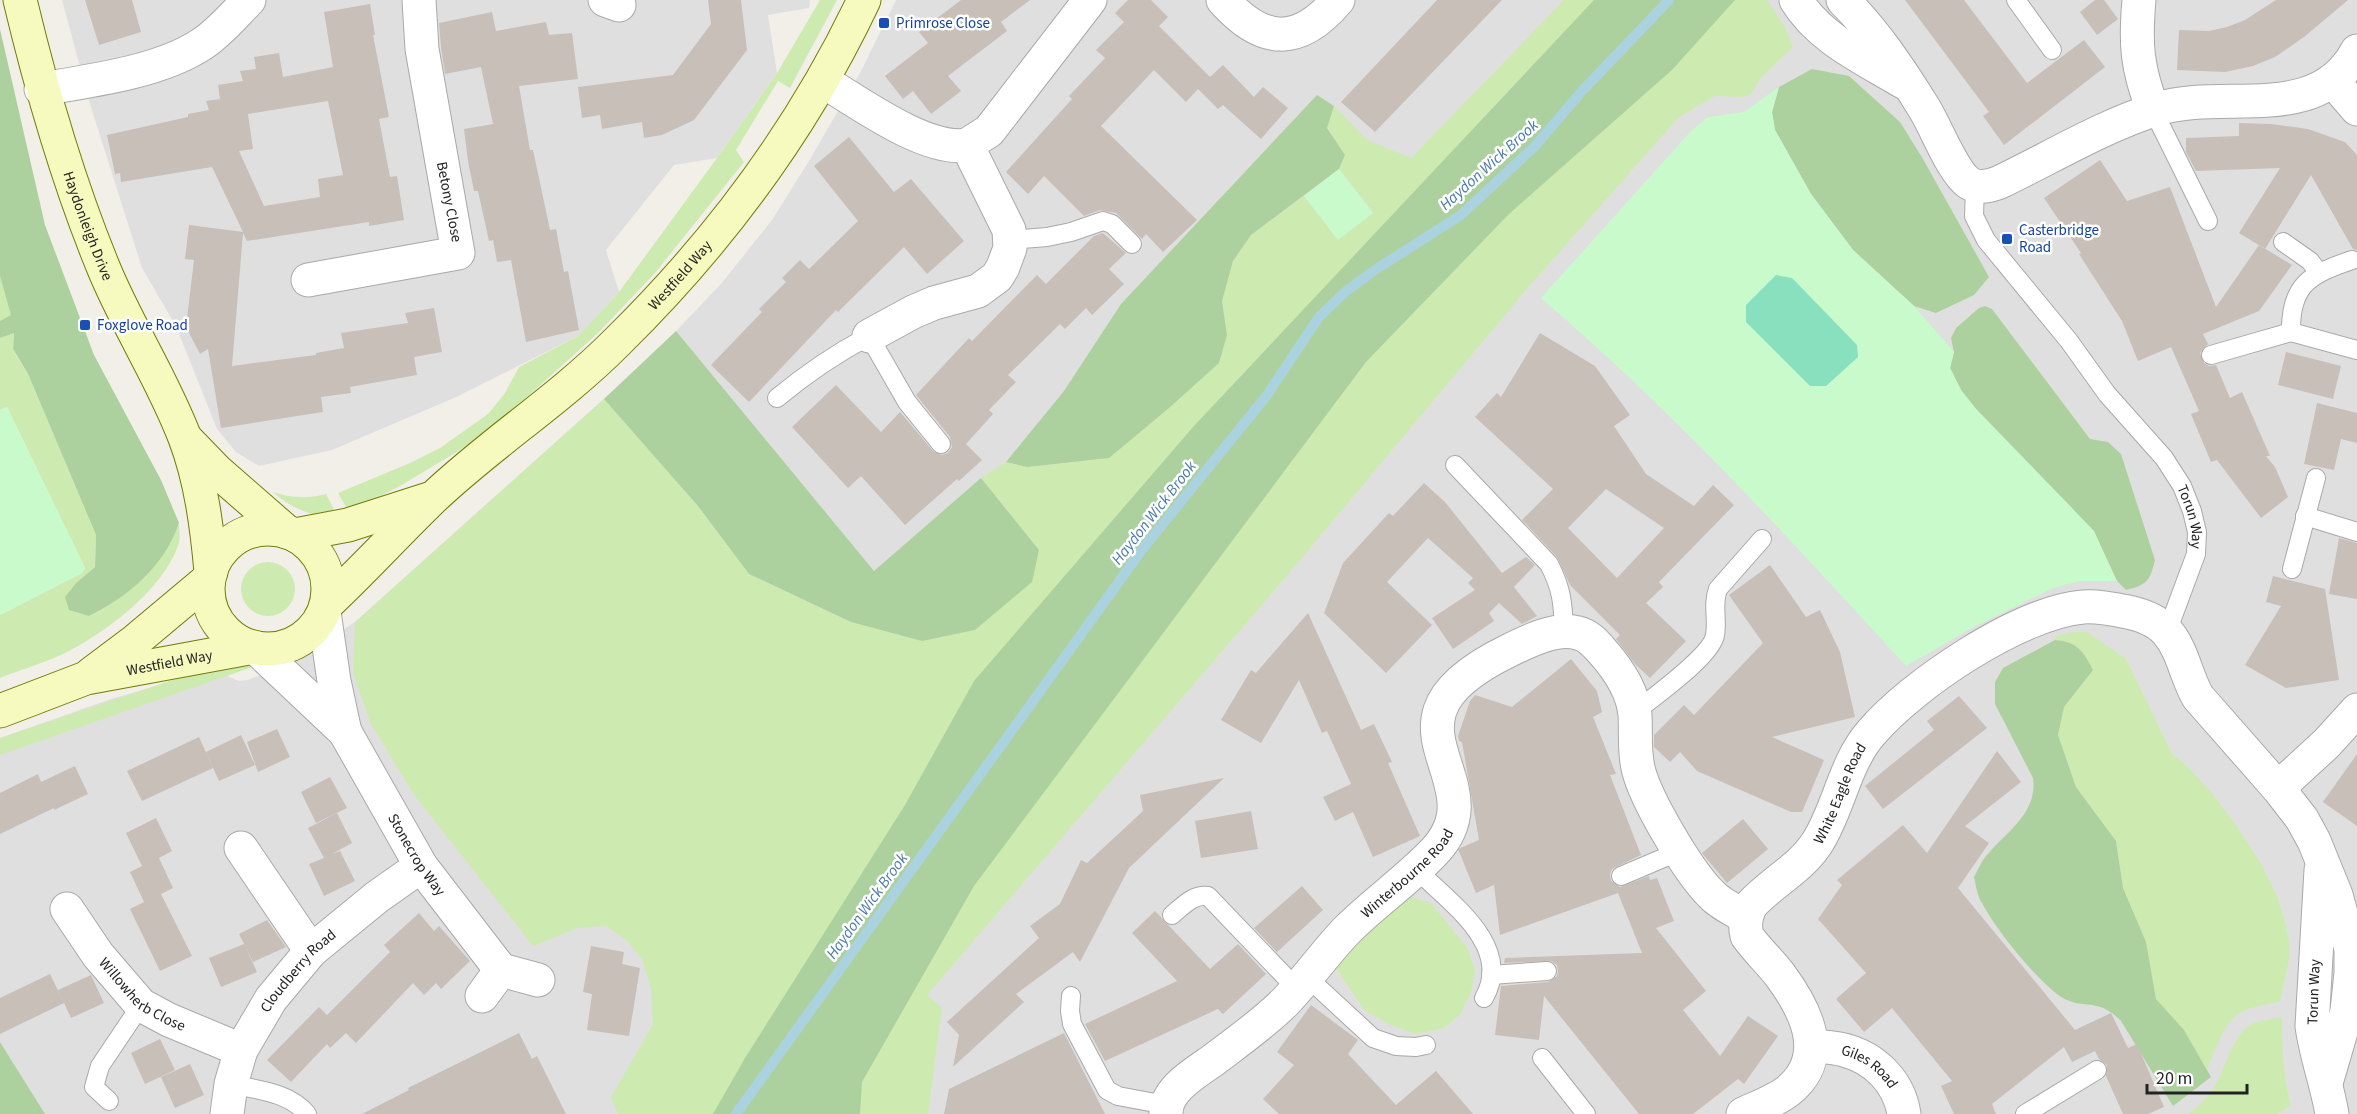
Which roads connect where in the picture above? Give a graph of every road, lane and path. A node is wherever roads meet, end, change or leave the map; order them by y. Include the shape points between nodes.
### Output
1 (20, 0) edge
2 (249, 0) edge
3 (419, 0) edge
4 (864, 0) edge
5 (1089, 0) edge
6 (1223, 0) edge
7 (1338, 0) edge
8 (1796, 0) edge
9 (1843, 0) edge
10 (2139, 0) edge
11 (2018, 1) edge
12 (2052, 50) dead end
13 (2357, 51) edge
14 (823, 81) junction
15 (2333, 81) junction
16 (1910, 87) junction
17 (41, 89) junction
18 (2357, 109) edge
19 (2153, 110) junction
20 (967, 145) junction
21 (1975, 186) junction
22 (2208, 221) dead end
23 (1010, 240) junction
24 (2283, 243) dead end
25 (1132, 244) dead end
26 (2352, 260) dead end
27 (2319, 273) junction
28 (308, 280) dead end
29 (2291, 332) junction
30 (869, 336) junction
31 (2357, 350) edge
32 (2211, 355) dead end
33 (777, 398) dead end
34 (185, 439) junction
35 (941, 444) dead end
36 (1455, 465) dead end
37 (2316, 478) dead end
38 (433, 498) junction
39 (2305, 516) junction
40 (2357, 532) edge
41 (291, 534) junction
42 (1762, 539) dead end
43 (2292, 569) dead end
44 (210, 575) junction
45 (326, 608) junction
46 (1564, 631) junction
47 (2167, 632) junction
48 (255, 648) junction
49 (86, 678) junction
50 (2357, 710) edge
51 (0, 711) edge
52 (1635, 712) junction
53 (345, 732) junction
54 (2278, 788) junction
55 (241, 848) dead end
56 (1680, 851) junction
57 (421, 866) junction
58 (1416, 869) junction
59 (1621, 876) dead end
60 (65, 910) dead end
61 (1172, 915) dead end
62 (1746, 917) junction
63 (311, 951) junction
64 (501, 969) junction
65 (1547, 971) dead end
66 (1491, 975) junction
67 (538, 980) dead end
68 (1302, 983) junction
69 (482, 996) dead end
70 (1071, 996) dead end
71 (1484, 998) dead end
72 (141, 1005) junction
73 (1426, 1045) dead end
74 (1812, 1046) junction
75 (241, 1050) junction
76 (1542, 1058) dead end
77 (2097, 1070) dead end
78 (229, 1099) edge
79 (2329, 1099) edge
80 (109, 1101) dead end
81 (1166, 1109) edge
82 (307, 1114) edge
83 (1586, 1114) edge
84 (1743, 1114) edge
85 (1904, 1114) edge
86 (2025, 1114) edge

1 - 17 main road, Haydonleigh Drive
2 - 17 street via 204,44 189,52 131,71
3 - 28 street, Betony Close via 422,49 458,253
4 - 14 main road, Westfield Way
5 - 20 street via 989,131
6 - 7 street via 1262,32 1281,35 1314,25
8 - 16 street via 1827,35
9 - 16 street via 1885,47
10 - 19 street via 2137,58
11 - 12 lane
13 - 15 street
14 - 20 street via 906,131 956,147
14 - 38 main road, Westfield Way via 794,129 722,227 616,344
15 - 18 street
15 - 19 street via 2295,98 2188,102
16 - 21 street via 1961,177
17 - 34 main road, Haydonleigh Drive via 105,272
19 - 21 street via 1991,186
19 - 22 lane
20 - 23 street via 1006,223
21 - 47 lane, Torun Way via 1974,216 1986,240 2069,341 2101,388 2164,458 2192,510 2196,554
23 - 25 lane via 1063,234 1103,221 1112,224
23 - 30 street via 1007,260 988,285 913,312
24 - 27 lane via 2310,261
26 - 27 lane
27 - 29 lane via 2299,291 2291,312
29 - 31 lane
29 - 32 lane
30 - 33 lane via 813,368
30 - 35 lane via 908,402
34 - 41 main road, Haydonleigh Drive
34 - 44 main road, Haydonleigh Drive via 205,517
36 - 46 lane via 1549,564 1559,582
37 - 39 lane
38 - 41 main road, Westfield Way via 348,525
38 - 45 main road, Westfield Way
39 - 40 lane
39 - 43 lane
41 - 44 main road, Westfield Way via 267,529 247,533 224,548
41 - 45 main road via 309,544 323,564 329,588
42 - 52 lane via 1718,589 1715,636 1710,647
44 - 48 main road, Westfield Way via 210,601 218,622 233,638
44 - 49 main road, Westfield Way
45 - 48 main road, Westfield Way via 308,634 297,642 270,649
45 - 53 street, Stonecrop Way via 334,681
46 - 52 street via 1585,635 1609,658 1626,683
46 - 58 street, Winterbourne Road via 1487,661 1446,695 1436,733 1449,771 1455,811 1445,838
47 - 54 street, Torun Way via 2198,698
47 - 62 street, White Eagle Road via 2134,613 2082,607 2032,621 1961,660 1888,715 1869,736 1853,761 1831,820 1816,846 1761,894
48 - 49 main road, Westfield Way
48 - 53 street, Stonecrop Way
49 - 51 main road, Westfield Way
50 - 54 street
52 - 56 street via 1638,767 1652,803
53 - 57 street, Stonecrop Way
54 - 79 street, Torun Way via 2302,819 2322,862 2312,1026
55 - 63 street
56 - 59 lane
56 - 62 street via 1713,897
57 - 63 street, Cloudberry Road
57 - 64 street, Stonecrop Way
58 - 66 lane via 1478,930 1486,943
58 - 68 street, Winterbourne Road via 1378,899
60 - 72 street, Willowherb Close
61 - 68 lane via 1193,898 1208,896
62 - 74 street via 1747,936 1784,980 1799,1005
63 - 75 street, Cloudberry Road via 271,999
64 - 67 street
64 - 69 street
65 - 66 lane
66 - 71 lane
68 - 73 lane via 1373,1038 1396,1046
68 - 81 street, Winterbourne Road via 1267,1019 1178,1088
70 - 81 lane, Winterbourne Road via 1072,1024 1107,1090
72 - 75 street, Willowherb Close
72 - 80 lane via 100,1066 94,1087
74 - 84 street via 1803,1072 1788,1091
74 - 85 street, Giles Road via 1842,1049 1879,1068 1896,1089
75 - 78 street, Cloudberry Road
76 - 83 lane
77 - 86 lane
78 - 82 lane via 280,1096 298,1104

